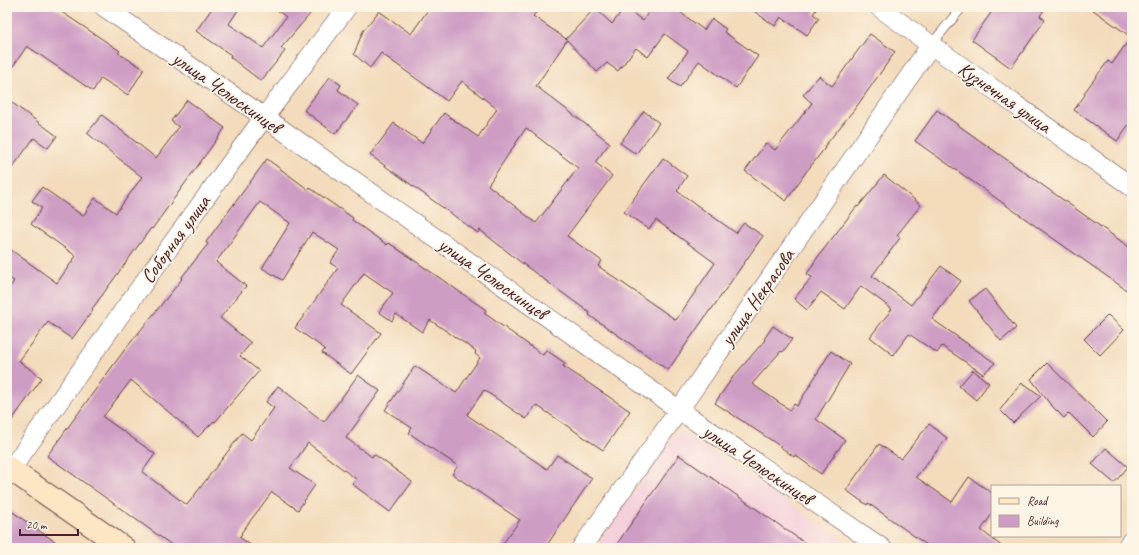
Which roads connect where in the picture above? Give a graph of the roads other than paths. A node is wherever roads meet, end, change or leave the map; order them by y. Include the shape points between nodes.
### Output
1 (104, 7) edge
2 (347, 7) edge
3 (879, 7) edge
4 (962, 7) edge
5 (932, 45) junction
6 (264, 117) junction
7 (1132, 186) edge
8 (679, 410) junction
9 (8, 471) edge
10 (1132, 540) edge
11 (124, 548) edge
12 (582, 548) edge
13 (882, 548) edge
14 (1126, 548) edge

1 - 6 street, улица Челюскинцев
2 - 6 street, Соборная улица
3 - 5 street, Кузнечная улица
4 - 5 lane
5 - 7 street, Кузнечная улица
5 - 8 street, улица Некрасова
6 - 8 street, улица Челюскинцев
6 - 9 street, Соборная улица
8 - 12 street, улица Некрасова
8 - 13 street, улица Челюскинцев
9 - 11 main road
10 - 14 street

